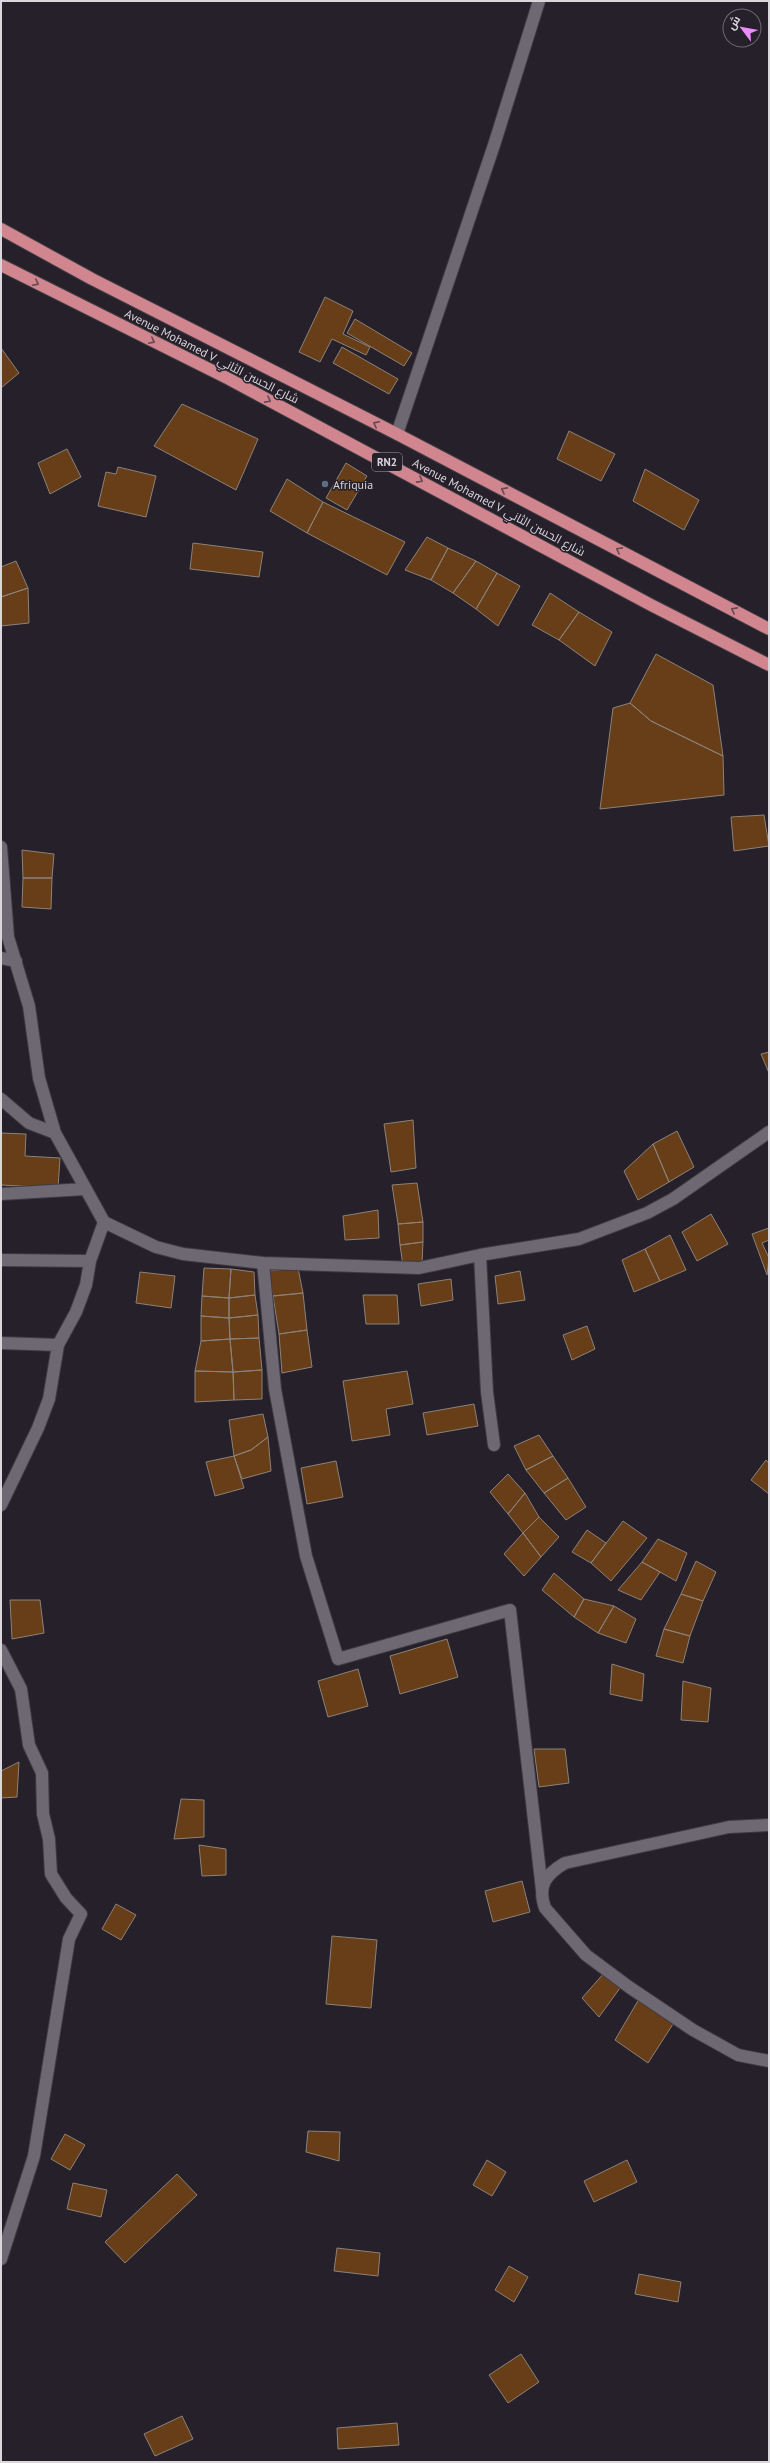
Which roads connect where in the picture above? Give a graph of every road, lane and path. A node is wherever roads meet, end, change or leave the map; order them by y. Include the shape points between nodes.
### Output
1 (538, 1) edge
2 (1, 229) edge
3 (1, 266) edge
4 (397, 434) junction
5 (769, 629) edge
6 (769, 665) edge
7 (1, 848) edge
8 (1, 958) edge
9 (16, 960) junction
10 (1, 1099) edge
11 (769, 1132) edge
12 (55, 1133) junction
13 (85, 1189) junction
14 (1, 1194) edge
15 (104, 1222) junction
16 (480, 1254) junction
17 (1, 1260) edge
18 (90, 1261) junction
19 (263, 1263) junction
20 (1, 1343) edge
21 (58, 1345) junction
22 (494, 1445) dead end
23 (1, 1505) edge
24 (1, 1650) edge
25 (769, 1824) edge
26 (542, 1890) junction
27 (769, 2061) edge
28 (1, 2259) edge

1 - 4 street via 495,142
4 -> 2 highway, Avenue Mohamed V شارع الحسن الثاني / RN2 via 239,355
3 -> 6 highway, Avenue Mohamed V شارع الحسن الثاني / RN2 via 229,379 651,605
5 -> 4 highway, Avenue Mohamed V شارع الحسن الثاني / RN2
7 - 9 street via 8,938
8 - 9 street
9 - 12 street via 29,1006 38,1078
10 - 12 street via 30,1124
11 - 16 street via 694,1185 647,1213 579,1240
12 - 13 street
13 - 14 street
13 - 15 street
15 - 18 street
15 - 19 street via 156,1247 183,1254
16 - 19 street via 419,1268
16 - 22 street via 487,1392
17 - 18 street
18 - 21 street via 86,1285 76,1312
19 - 26 street via 275,1389 306,1556 338,1659 510,1610
20 - 21 street
21 - 23 street via 49,1399 36,1434
24 - 28 street via 21,1689 28,1745 42,1773 43,1814 49,1839 52,1874 66,1898 81,1914 69,1939 34,2156
25 - 26 street via 729,1827 565,1863 552,1870 545,1879
26 - 27 street via 545,1908 586,1955 693,2030 738,2055

